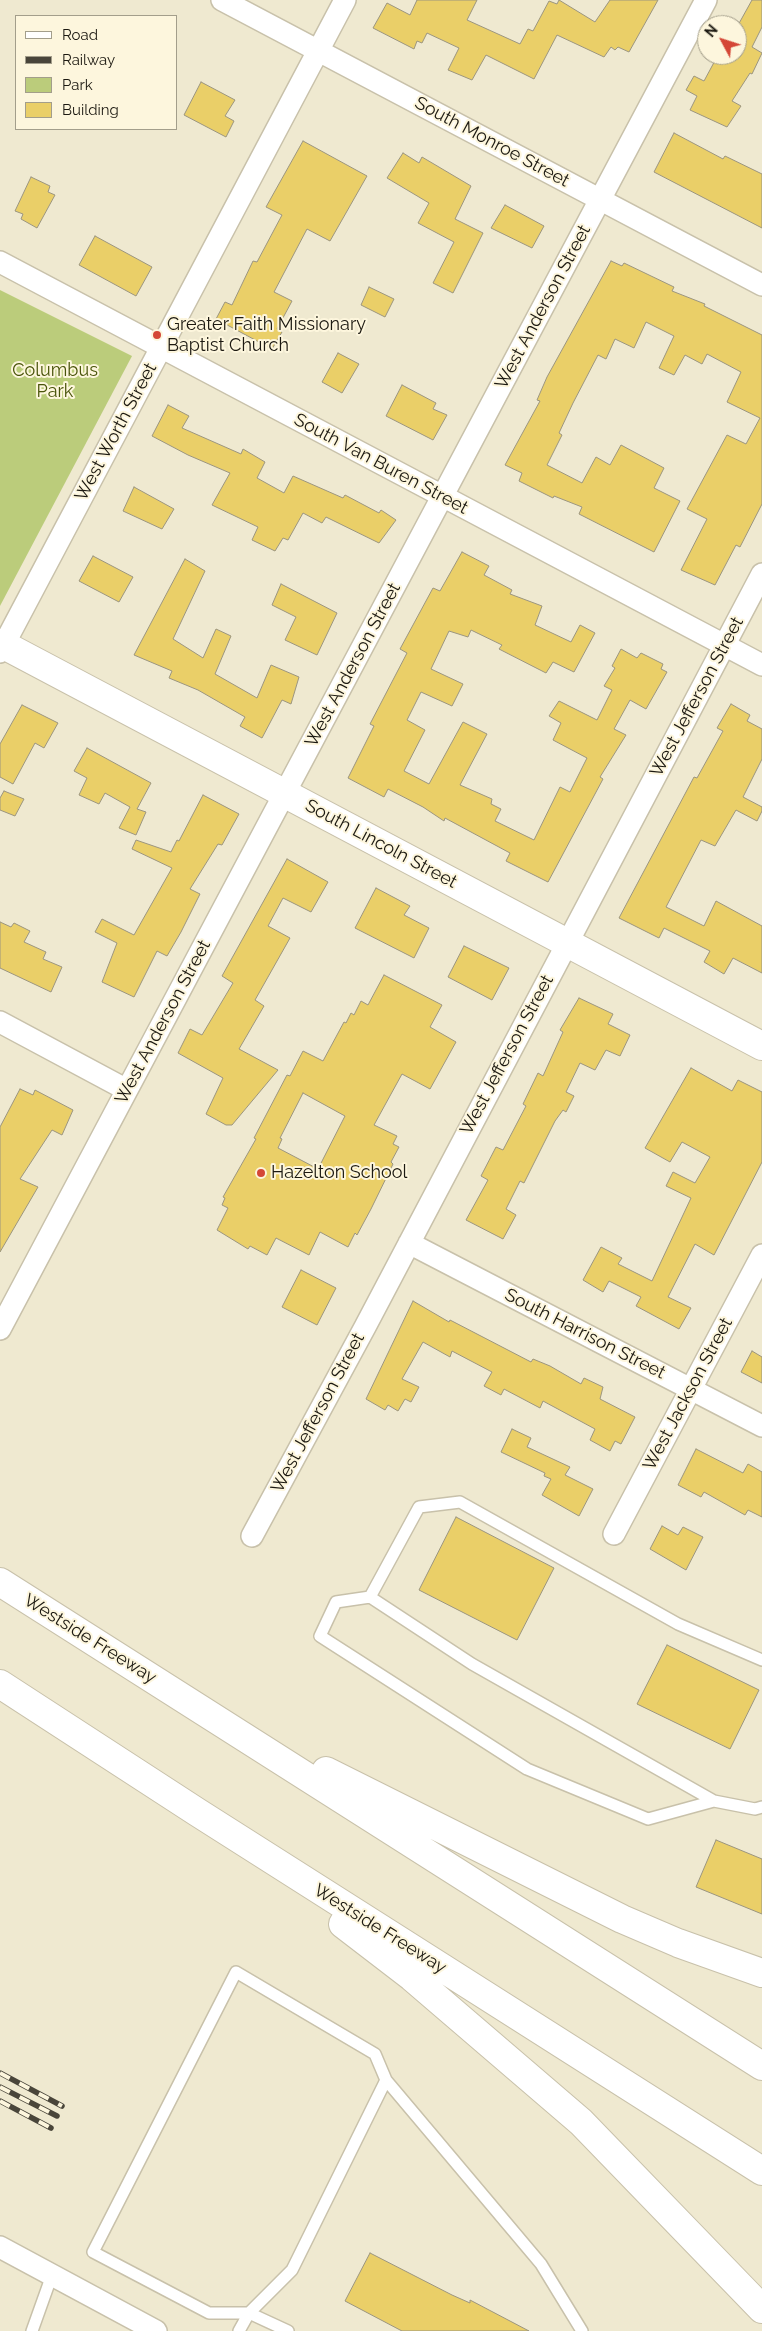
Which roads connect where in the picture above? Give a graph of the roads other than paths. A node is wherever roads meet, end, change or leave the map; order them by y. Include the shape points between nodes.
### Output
1 (222, 0) edge
2 (345, 0) edge
3 (706, 0) edge
4 (318, 51) junction
5 (600, 199) junction
6 (0, 262) edge
7 (762, 285) edge
8 (161, 347) junction
9 (442, 497) junction
10 (762, 574) edge
11 (724, 645) junction
12 (1, 647) edge
13 (762, 665) edge
14 (285, 793) junction
15 (567, 942) junction
16 (0, 1022) edge
17 (762, 1046) edge
18 (127, 1090) junction
19 (409, 1243) junction
20 (762, 1255) edge
21 (0, 1329) edge
22 (691, 1389) junction
23 (762, 1426) edge
24 (614, 1534) dead end
25 (252, 1536) dead end
26 (0, 1582) edge
27 (370, 1597) junction
28 (762, 1660) edge
29 (0, 1684) edge
30 (194, 1706) junction
31 (714, 1801) junction
32 (762, 1807) edge
33 (197, 1812) junction
34 (762, 1973) edge
35 (762, 2066) edge
36 (386, 2080) junction
37 (762, 2171) edge
38 (0, 2247) edge
39 (52, 2275) junction
40 (249, 2313) junction
41 (760, 2313) edge
42 (32, 2331) edge
43 (156, 2331) edge
44 (239, 2331) edge
45 (288, 2331) edge
46 (582, 2331) edge

1 - 4 street, South Monroe Street
2 - 4 street, West Worth Street
3 - 5 street, West Anderson Street
4 - 5 street, South Monroe Street
4 - 8 street, West Worth Street
5 - 7 street, South Monroe Street
5 - 9 street, West Anderson Street
6 - 8 street, South Van Buren Street
8 - 9 street, South Van Buren Street
8 - 12 street, West Worth Street
9 - 11 street, South Van Buren Street
9 - 14 street, West Anderson Street
10 - 11 street, West Jefferson Street
11 - 13 street, South Van Buren Street
11 - 15 street, West Jefferson Street
12 - 14 main road, South Lincoln Street
14 - 15 main road, South Lincoln Street
14 - 18 street, West Anderson Street
15 - 17 main road, South Lincoln Street
15 - 19 street, West Jefferson Street
16 - 18 street
18 - 21 street, West Anderson Street
19 - 22 street, South Harrison Street
19 - 25 street, West Jefferson Street
20 - 22 street, West Jackson Street
22 - 23 street, South Harrison Street
22 - 24 street, West Jackson Street
26 - 30 main road, Westside Freeway
27 - 28 lane via 419,1507 460,1502 678,1624
27 - 31 lane via 472,1664
27 - 31 lane via 336,1602 320,1636 527,1769 648,1819
29 - 33 main road, Westside Freeway
30 - 34 main road via 622,1919
30 - 35 main road, Westside Freeway
31 - 32 lane via 755,1809
33 - 37 main road, Westside Freeway
33 - 41 main road via 412,1976 523,2070 614,2154
36 - 40 lane via 292,2270
36 - 40 lane via 375,2054 236,1972 94,2252 209,2313
36 - 46 lane via 541,2264
38 - 39 street
39 - 42 lane
39 - 43 street
40 - 44 lane
40 - 45 lane

